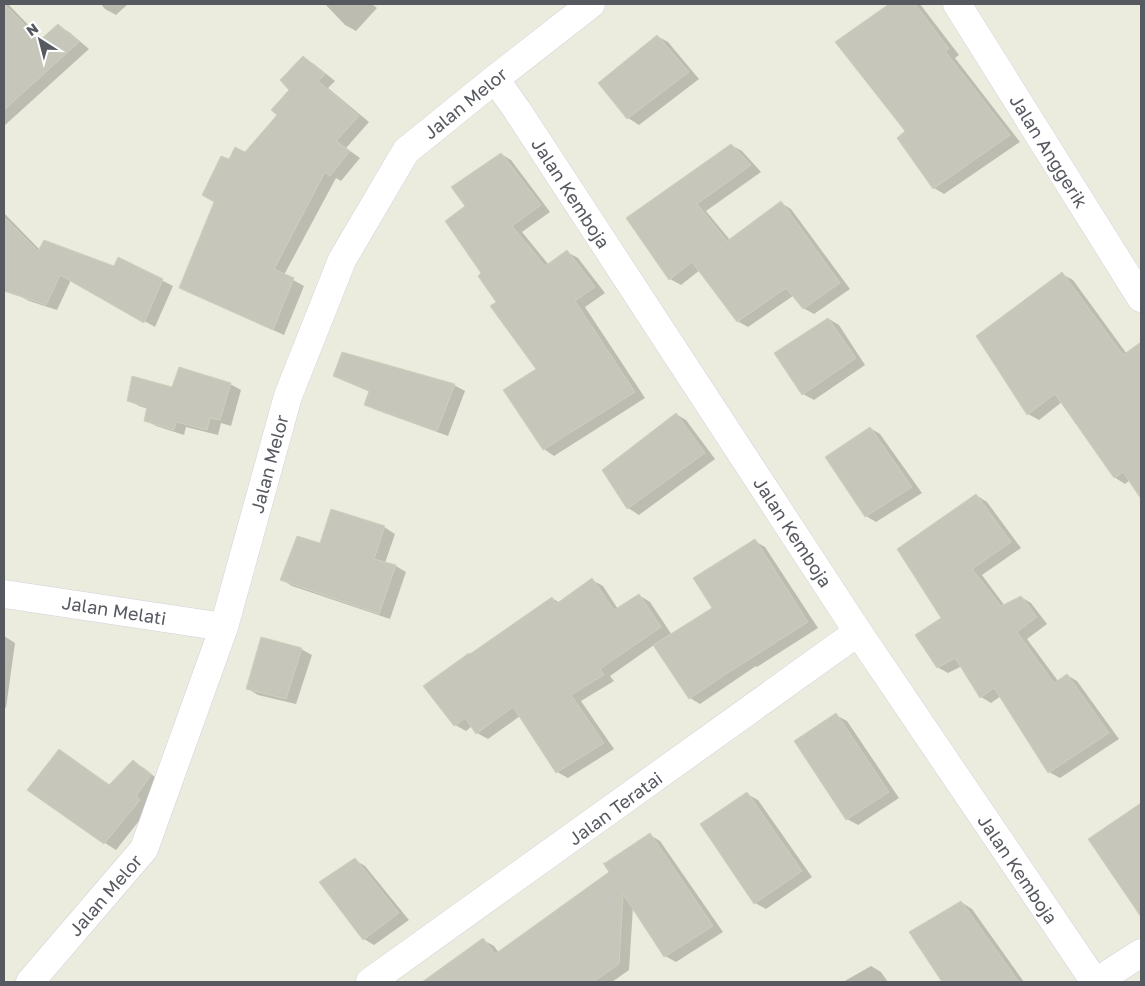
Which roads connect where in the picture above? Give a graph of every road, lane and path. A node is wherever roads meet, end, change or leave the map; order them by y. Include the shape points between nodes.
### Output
1 (591, 4) edge
2 (958, 4) edge
3 (495, 79) junction
4 (1141, 298) edge
5 (4, 594) edge
6 (224, 627) junction
7 (858, 632) junction
8 (1141, 953) edge
9 (30, 982) edge
10 (370, 982) edge
11 (1096, 982) edge

1 - 3 street, Jalan Melor
2 - 4 street, Jalan Anggerik
3 - 6 street, Jalan Melor via 406,151 342,260 288,396
3 - 7 street, Jalan Kemboja
5 - 6 street, Jalan Melati
6 - 9 street, Jalan Melor via 144,848
7 - 10 street, Jalan Teratai
7 - 11 street, Jalan Kemboja
8 - 11 street

